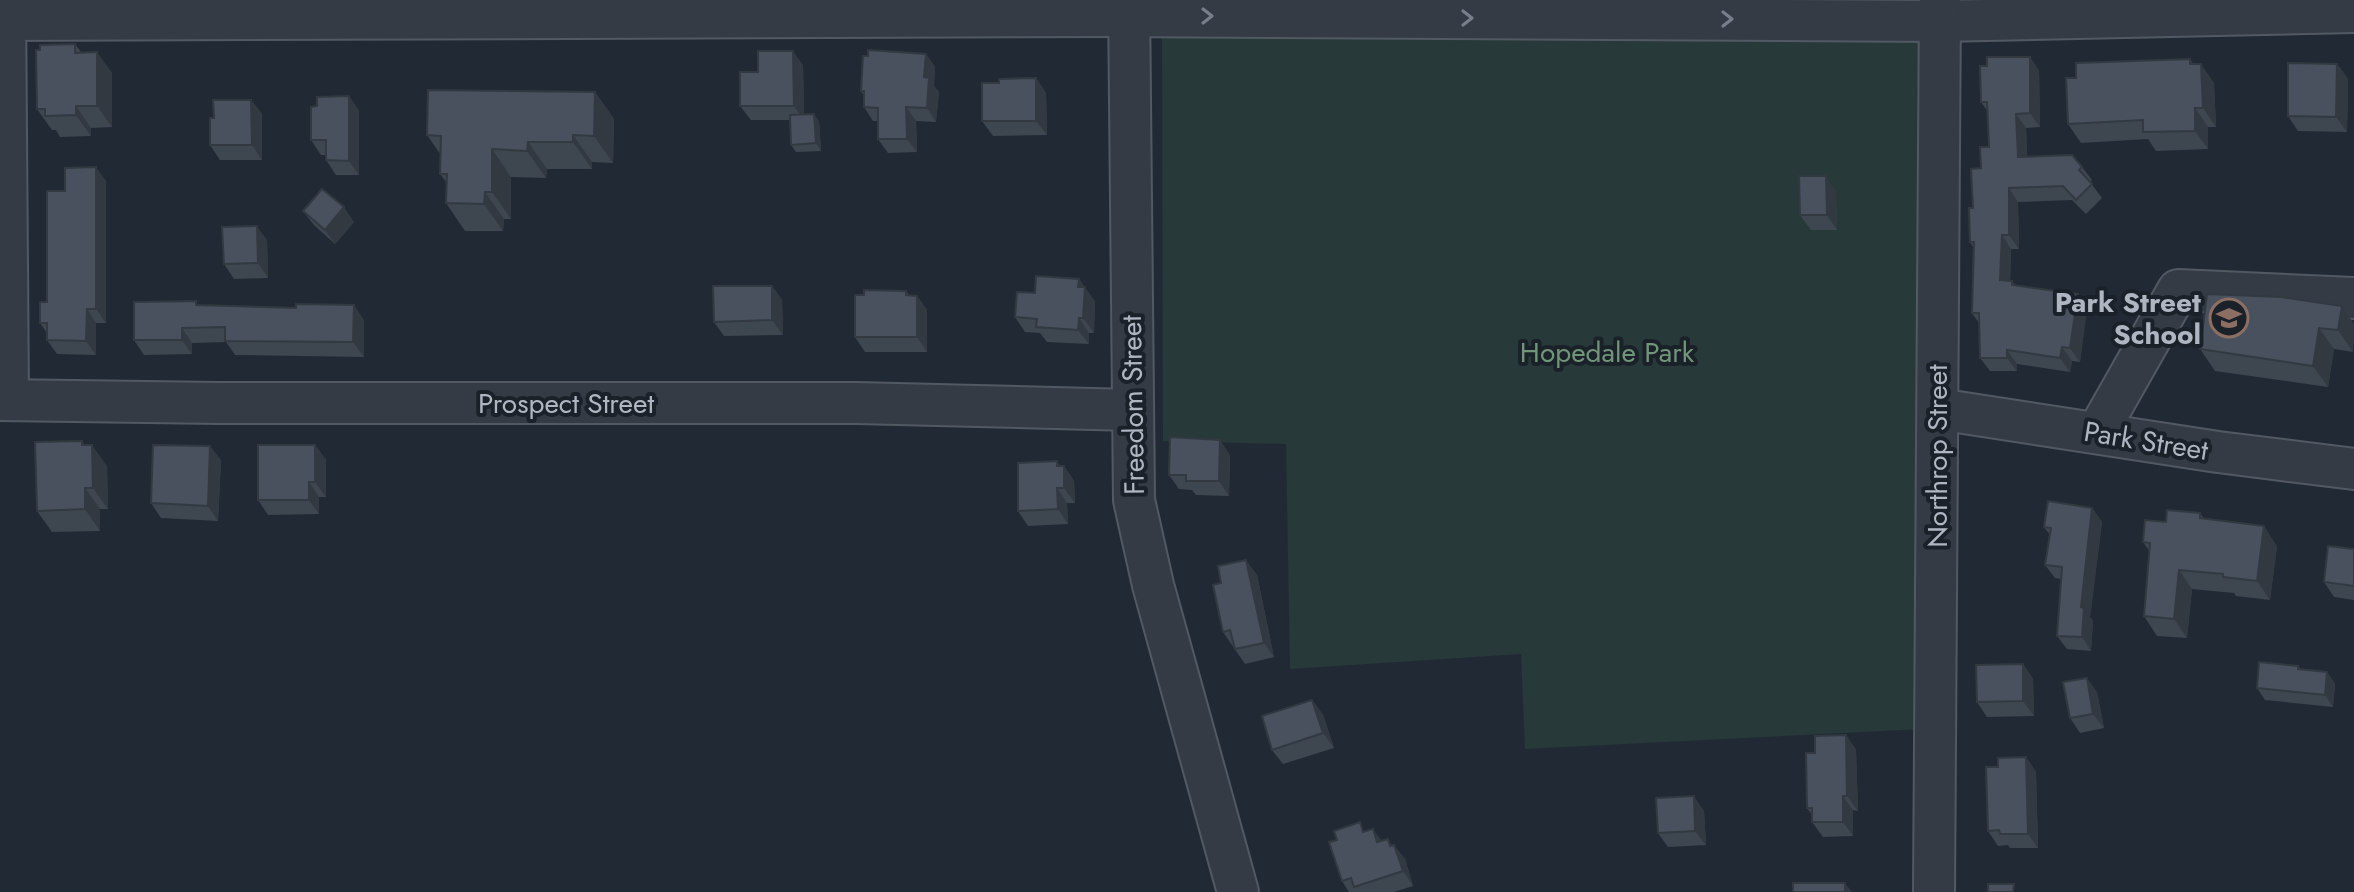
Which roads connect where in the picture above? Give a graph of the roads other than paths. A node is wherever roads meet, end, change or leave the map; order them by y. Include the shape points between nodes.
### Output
1 (764, 8) edge
2 (1129, 8) edge
3 (385, 9) edge
4 (1940, 10) edge
5 (2354, 12) edge
6 (3, 13) edge
7 (2354, 298) edge
8 (4, 400) edge
9 (1938, 409) junction
10 (1132, 410) junction
11 (2097, 433) junction
12 (2354, 469) edge
13 (1238, 892) edge
14 (1934, 892) edge

1 - 2 street
1 - 3 street
2 -> 4 street
2 - 10 street, Freedom Street
3 - 6 street
4 - 5 street
4 - 9 street, Northrop Street
6 - 8 street
7 - 11 street via 2178,290
8 - 10 street, Prospect Street via 857,403
9 - 11 street, Park Street
9 - 14 street, Northrop Street
10 - 13 street, Freedom Street via 1136,511
11 - 12 street, Park Street

